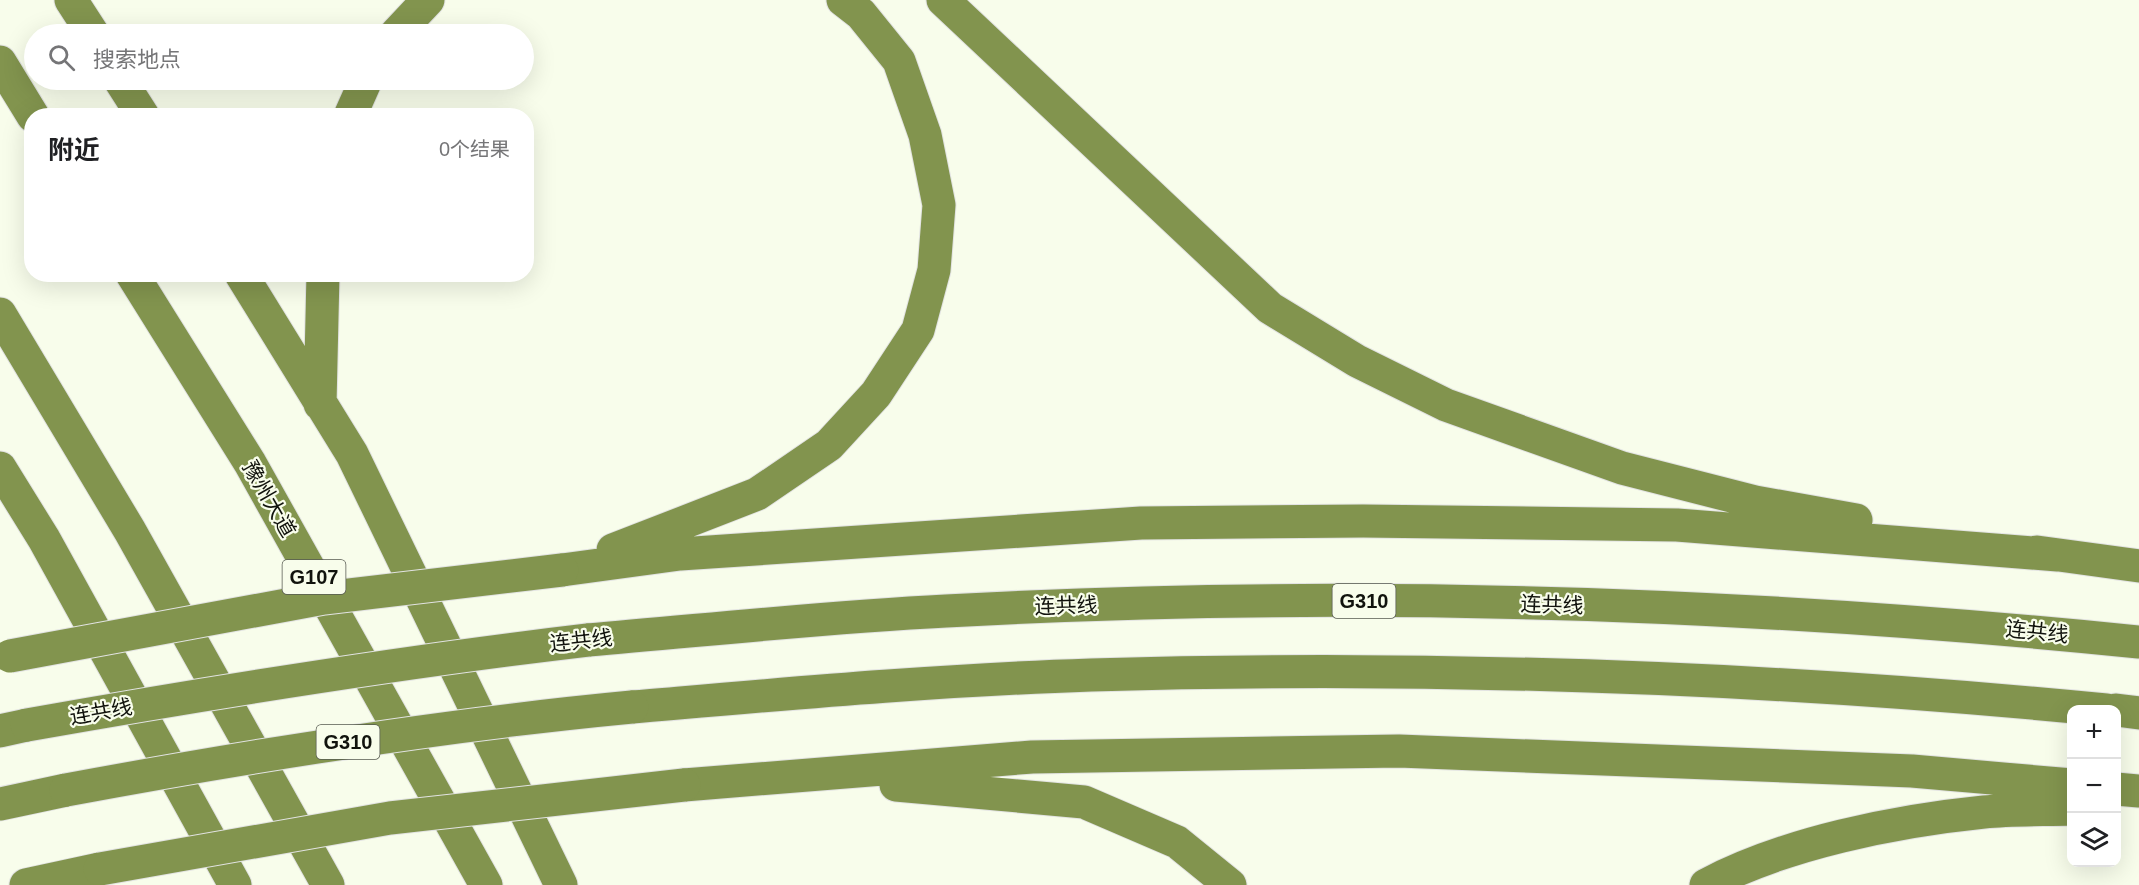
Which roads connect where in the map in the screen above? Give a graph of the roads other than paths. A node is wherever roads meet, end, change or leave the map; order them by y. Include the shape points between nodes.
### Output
1 (71, 0) edge
2 (428, 0) edge
3 (843, 0) edge
4 (943, 0) edge
5 (87, 24) edge
6 (405, 24) edge
7 (0, 62) edge
8 (126, 90) edge
9 (362, 90) edge
10 (28, 108) edge
11 (137, 108) edge
12 (354, 108) edge
13 (137, 282) edge
14 (246, 282) edge
15 (323, 282) edge
16 (0, 314) edge
17 (320, 404) junction
18 (0, 468) edge
19 (2058, 555) junction
20 (2139, 566) edge
21 (562, 570) junction
22 (2139, 642) edge
23 (4, 657) edge
24 (2067, 707) edge
25 (2121, 711) edge
26 (2139, 713) edge
27 (14, 728) edge
28 (790, 778) junction
29 (2067, 785) edge
30 (2121, 789) edge
31 (2139, 791) edge
32 (0, 804) edge
33 (2139, 807) edge
34 (2121, 808) edge
35 (2067, 809) edge
36 (100, 869) junction
37 (26, 885) edge
38 (65, 885) edge
39 (235, 885) edge
40 (328, 885) edge
41 (486, 885) edge
42 (561, 885) edge
43 (1230, 885) edge
44 (1706, 885) edge

1 - 5 highway
2 - 6 highway
3 - 21 highway via 861,14 899,61 925,135 939,205 934,270 918,330 876,394 829,445 766,488
4 - 19 highway via 1269,308 1357,361 1446,405 1622,468 1755,502
7 - 10 highway
8 - 11 highway
9 - 12 highway
13 - 41 highway, 豫州大道 / G107 via 250,464
14 - 17 highway
15 - 17 highway
16 - 40 highway via 130,531
17 - 42 highway via 352,454
18 - 39 highway via 44,538
19 - 20 highway
19 - 21 highway via 1677,525 1153,523 680,554
21 - 23 highway, bridge via 324,598
22 - 27 highway, 连共线 / G310, bridge via 1832,615 1413,601 1244,601 943,611 588,640 428,658
24 - 32 highway, G310, bridge via 1828,686 1413,671 1065,676 632,706 437,729 303,748
25 - 26 highway
28 - 29 highway via 1032,757 1399,751 1912,771
28 - 36 highway, bridge via 684,785 390,818
28 - 43 highway via 1084,802 1177,842
30 - 31 highway
33 - 34 highway
35 - 44 highway via 1985,812 1855,833 1738,868
36 - 37 highway
36 - 38 highway

